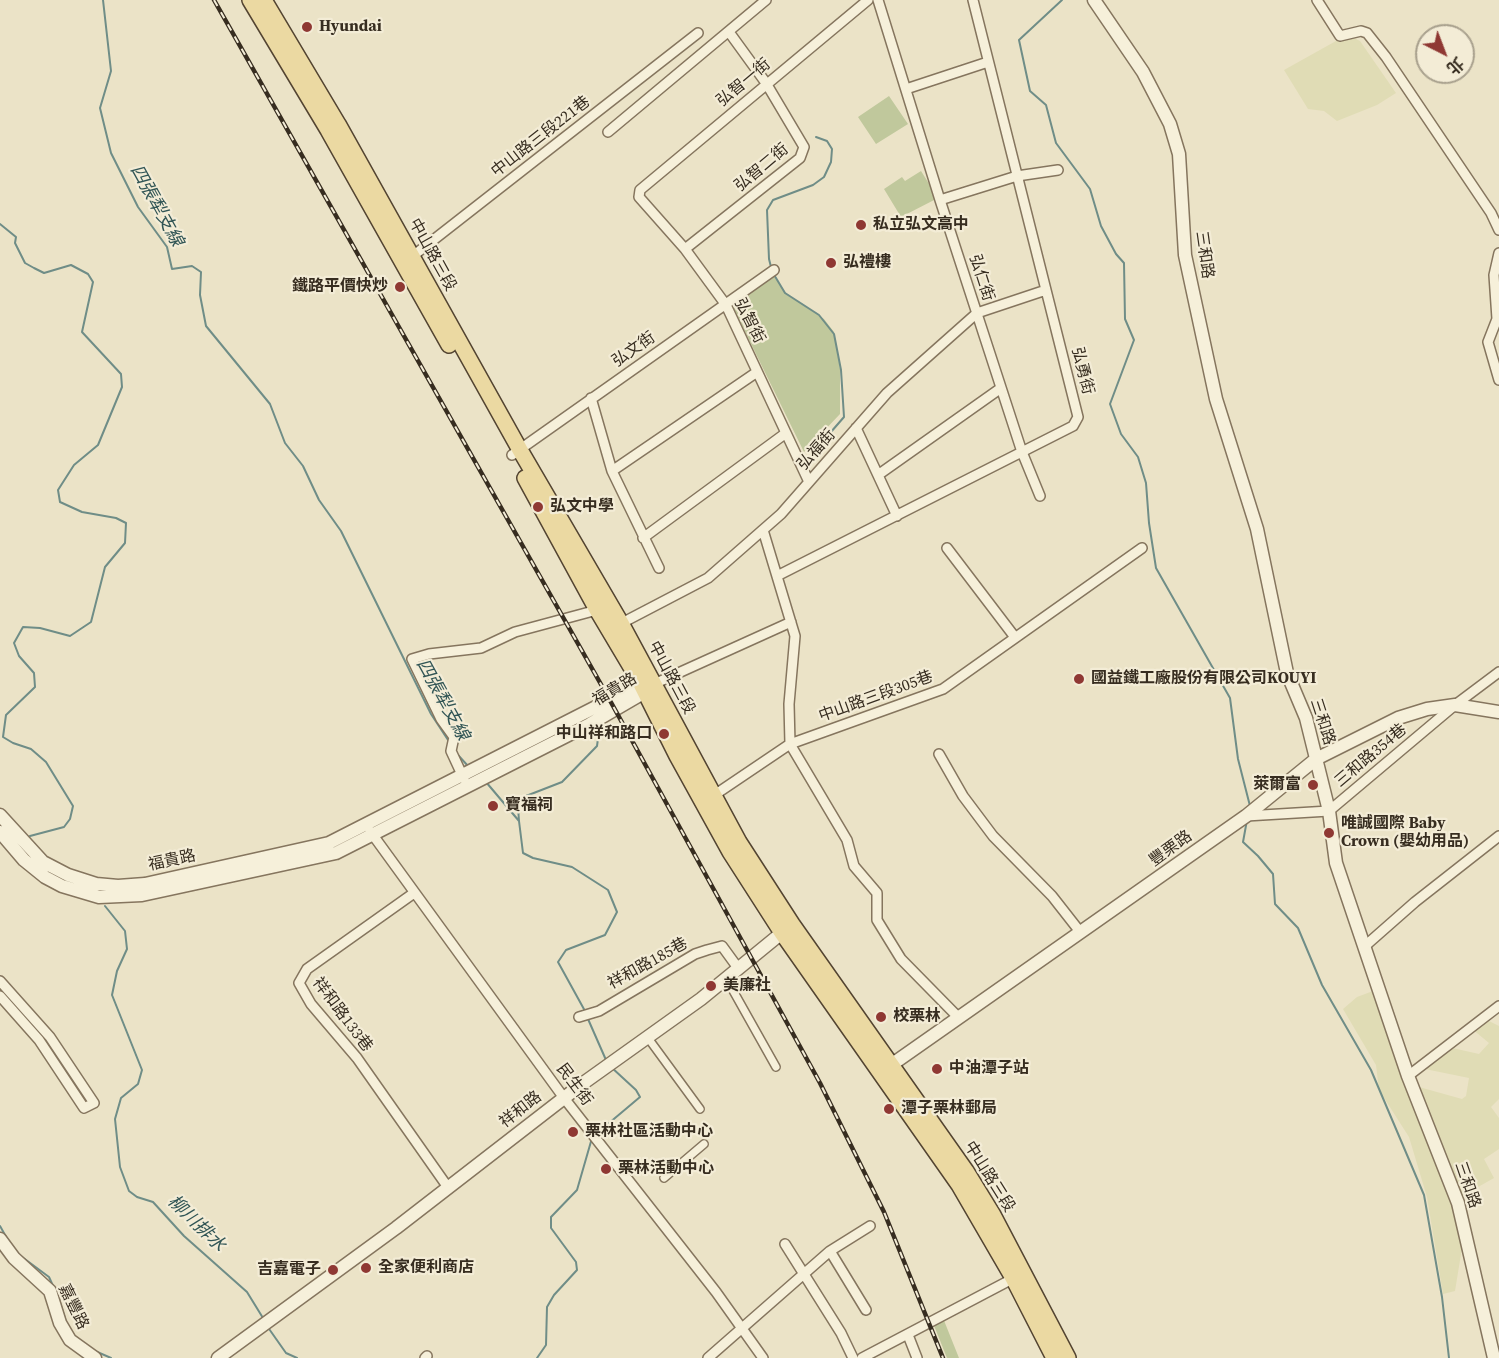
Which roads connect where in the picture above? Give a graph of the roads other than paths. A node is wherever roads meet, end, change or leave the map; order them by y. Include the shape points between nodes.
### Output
1 (250, 0) edge
2 (264, 0) edge
3 (766, 0) edge
4 (868, 0) edge
5 (878, 0) edge
6 (972, 0) edge
7 (1094, 0) edge
8 (1317, 0) edge
9 (698, 33) dead end
10 (729, 33) junction
11 (988, 62) junction
12 (766, 83) junction
13 (906, 89) junction
14 (608, 132) dead end
15 (1058, 170) dead end
16 (1017, 176) junction
17 (640, 190) joint
18 (940, 200) junction
19 (1499, 230) edge
20 (685, 249) junction
21 (1499, 253) edge
22 (408, 260) junction
23 (774, 270) dead end
24 (1046, 290) junction
25 (726, 305) junction
26 (977, 313) junction
27 (1494, 350) edge
28 (757, 372) junction
29 (1499, 380) edge
30 (1002, 388) junction
31 (591, 398) junction
32 (856, 428) junction
33 (786, 433) junction
34 (516, 452) junction
35 (1022, 452) junction
36 (612, 471) junction
37 (878, 475) junction
38 (809, 482) junction
39 (1040, 496) dead end
40 (897, 516) junction
41 (763, 530) junction
42 (643, 538) junction
43 (947, 548) dead end
44 (1142, 548) dead end
45 (659, 568) dead end
46 (777, 576) junction
47 (597, 610) junction
48 (791, 622) junction
49 (615, 627) junction
50 (1014, 636) junction
51 (1499, 672) edge
52 (647, 687) junction
53 (1455, 705) junction
54 (1499, 712) edge
55 (790, 744) junction
56 (939, 754) dead end
57 (1316, 759) junction
58 (472, 769) junction
59 (464, 789) junction
60 (709, 799) junction
61 (1329, 811) junction
62 (0, 815) edge
63 (1246, 816) junction
64 (370, 830) junction
65 (0, 832) edge
66 (1499, 836) edge
67 (414, 893) junction
68 (787, 929) junction
69 (1081, 933) junction
70 (1365, 946) junction
71 (738, 968) junction
72 (726, 978) junction
73 (1, 982) edge
74 (0, 996) edge
75 (1499, 1006) edge
76 (584, 1016) dead end
77 (958, 1017) junction
78 (648, 1038) junction
79 (776, 1067) dead end
80 (886, 1067) junction
81 (1408, 1076) junction
82 (564, 1098) junction
83 (700, 1110) dead end
84 (704, 1144) dead end
85 (664, 1178) dead end
86 (447, 1186) junction
87 (870, 1226) dead end
88 (0, 1239) edge
89 (785, 1245) dead end
90 (830, 1251) junction
91 (805, 1275) junction
92 (1018, 1277) junction
93 (866, 1310) dead end
94 (741, 1328) junction
95 (908, 1335) junction
96 (227, 1354) edge
97 (95, 1358) edge
98 (218, 1358) edge
99 (708, 1358) edge
100 (763, 1358) edge
101 (853, 1358) edge
102 (862, 1358) edge
103 (917, 1358) edge
104 (1054, 1358) edge
105 (1068, 1358) edge
106 (1494, 1358) edge

1 - 22 main road, 中山路三段
2 - 22 main road, 中山路三段
3 - 10 street
4 - 12 street, 弘智一街
5 - 13 street, 弘仁街
6 - 11 street, 弘勇街
7 - 57 street, 三和路 via 1161,101 1179,154 1185,255 1216,399 1257,529 1287,673 1306,718
8 - 19 street via 1340,36 1367,33 1386,57
9 - 22 street, 中山路三段221巷
10 - 12 street, 弘智二街
10 - 14 street
11 - 13 street
11 - 16 street, 弘勇街
12 - 17 street, 弘智一街
12 - 20 street, 弘智二街 via 804,147 800,158
13 - 18 street, 弘仁街
15 - 16 street
16 - 18 street
16 - 24 street, 弘勇街
17 - 20 street, 弘智街 via 639,197
18 - 26 street, 弘仁街
20 - 25 street, 弘智街
21 - 27 street via 1494,275 1497,319 1488,342
22 - 34 main road, 中山路三段
23 - 25 street, 弘文街
24 - 26 street, 弘福街
24 - 35 street, 弘勇街 via 1078,417 1073,426
25 - 28 street, 弘智街
25 - 31 street, 弘文街
26 - 30 street, 弘仁街
26 - 32 street, 弘福街 via 887,393
27 - 29 street
28 - 33 street, 弘智街
28 - 36 street
30 - 35 street, 弘仁街
30 - 37 street
31 - 34 street, 弘文街
31 - 36 street
32 - 37 street
32 - 38 street, 弘福街
33 - 38 street, 弘智街
33 - 42 street
34 - 47 main road, 中山路三段
34 - 49 main road, 中山路三段
35 - 39 street, 弘仁街
35 - 40 street, 弘勇街
36 - 42 street
37 - 40 street
38 - 41 street, 弘福街
40 - 46 street, 弘勇街
41 - 46 street
41 - 49 street, 弘福街 via 708,578
42 - 45 street
43 - 50 street
44 - 50 street, 中山路三段305巷
46 - 48 street
47 - 49 main road, 中山路三段
47 - 58 street via 515,632 481,648 412,659 452,745
48 - 52 street
48 - 55 street via 795,636
49 - 52 main road, 中山路三段
50 - 55 street, 中山路三段305巷 via 943,689
51 - 53 street, 三和路354巷
52 - 58 street, 福貴路
52 - 59 street, 福貴路 via 601,719
52 - 60 main road, 中山路三段
53 - 54 street, 豐栗路
53 - 57 street, 豐栗路 via 1398,718
53 - 61 street, 三和路354巷
55 - 60 street, 中山路三段305巷
55 - 77 street via 847,840 854,866 877,893 877,920 901,959
56 - 69 street via 963,796 993,836 1052,896
57 - 61 street, 三和路
57 - 63 street, 豐栗路
58 - 59 street
58 - 64 street, 福貴路
59 - 64 street, 福貴路
60 - 68 main road, 中山路三段 via 730,852
61 - 63 street, 三和路354巷
61 - 70 street, 三和路 via 1336,863
62 - 64 street, 福貴路 via 43,862 86,881 118,886 145,884 329,843
63 - 69 street, 豐栗路
64 - 65 street, 福貴路 via 336,853 171,889 110,898 62,886 45,877
64 - 67 street, 民生街
66 - 70 street
67 - 82 street, 民生街
67 - 86 street, 祥和路133巷 via 307,969 299,983
68 - 71 street, 祥和路
68 - 80 main road, 中山路三段
69 - 77 street, 豐栗路
70 - 81 street, 三和路
71 - 72 street, 祥和路
71 - 76 street, 祥和路185巷 via 722,946 707,950
72 - 78 street, 祥和路
72 - 79 street
73 - 74 street via 50,1037 94,1103 84,1108 39,1040
75 - 81 street
77 - 80 street, 豐栗路
78 - 82 street, 祥和路
78 - 83 street
80 - 92 main road, 中山路三段
81 - 106 street, 三和路 via 1458,1203
82 - 86 street, 祥和路
82 - 94 street, 民生街
84 - 85 street
86 - 96 street, 祥和路
87 - 90 street
88 - 97 street, 嘉豐路 via 14,1258 50,1291 61,1328 70,1340
89 - 91 street
90 - 91 street
90 - 93 street
91 - 94 street
91 - 101 street
92 - 95 street
92 - 104 main road, 中山路三段
92 - 105 main road, 中山路三段
94 - 99 street
94 - 100 street, 民生街
95 - 102 street
95 - 103 street
96 - 98 street, 祥和路

